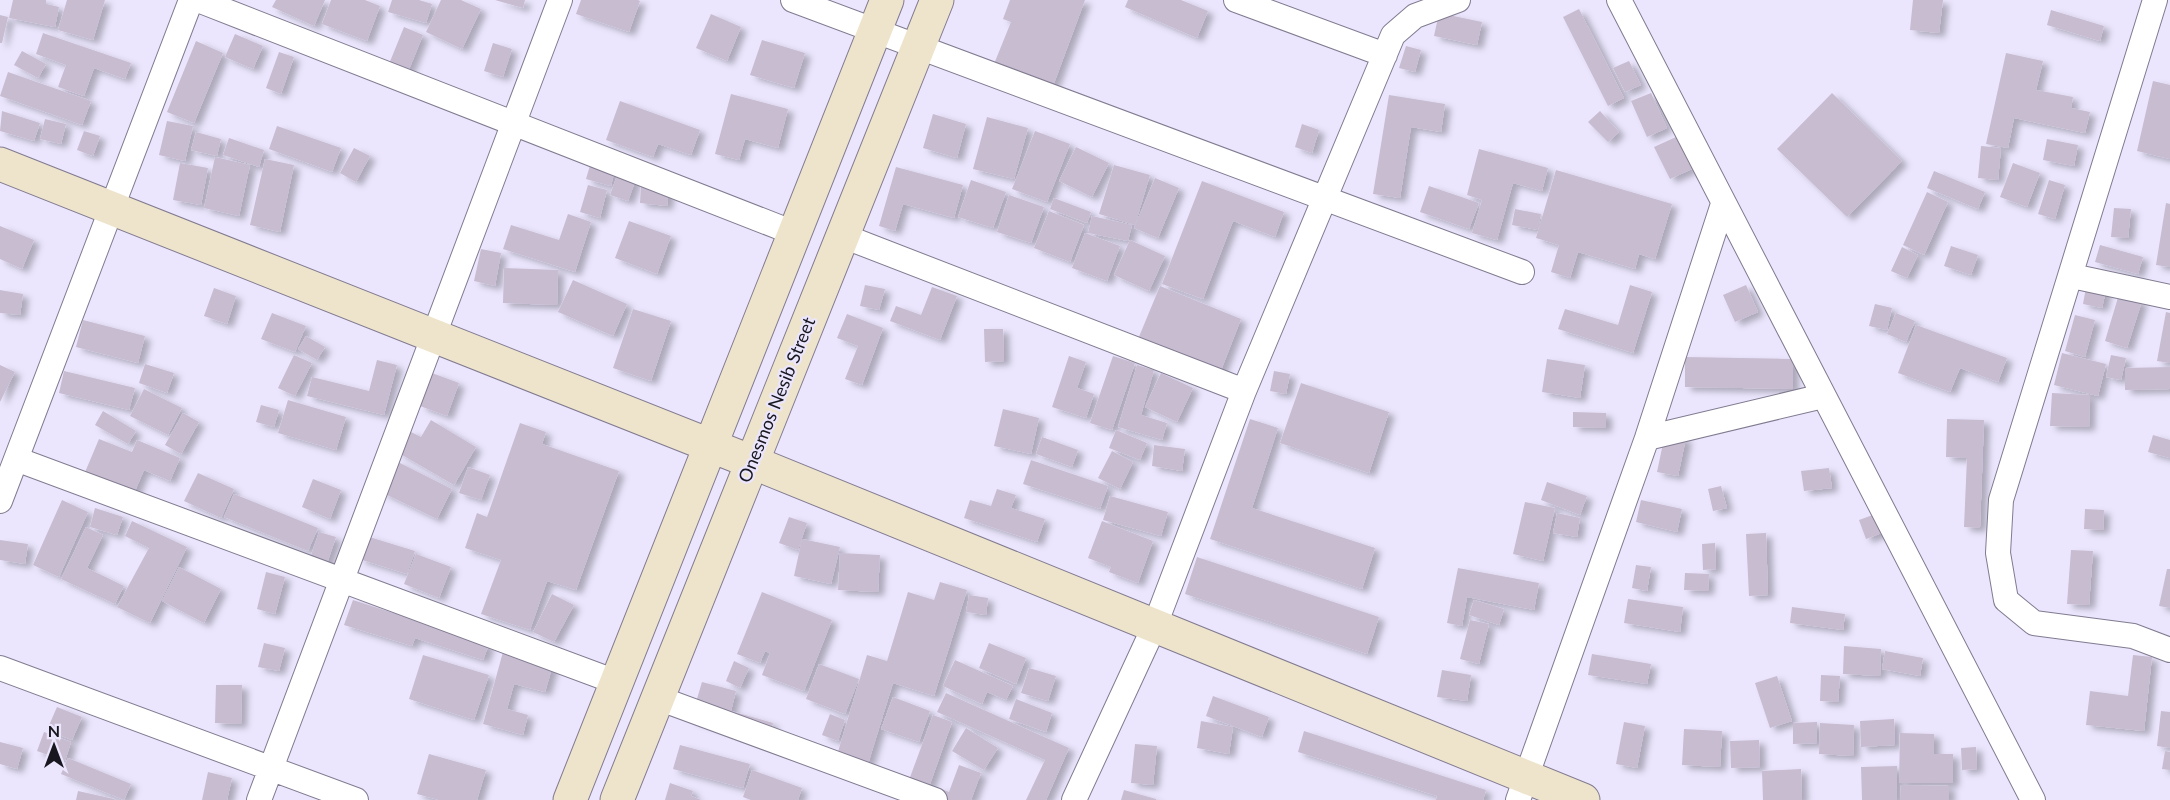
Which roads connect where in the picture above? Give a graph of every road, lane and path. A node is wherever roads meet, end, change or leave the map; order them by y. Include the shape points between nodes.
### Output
1 (191, 0) edge
2 (198, 0) edge
3 (560, 0) edge
4 (793, 0) edge
5 (887, 0) edge
6 (937, 0) edge
7 (1236, 0) edge
8 (1458, 0) edge
9 (1619, 0) edge
10 (2155, 0) edge
11 (875, 30) junction
12 (918, 46) junction
13 (1384, 55) junction
14 (514, 123) junction
15 (0, 164) edge
16 (1325, 198) junction
17 (1723, 204) junction
18 (111, 208) junction
19 (794, 233) junction
20 (843, 236) junction
21 (1522, 272) dead end
22 (2072, 276) junction
23 (2170, 297) edge
24 (433, 337) junction
25 (1244, 391) junction
26 (1823, 396) junction
27 (1647, 438) junction
28 (709, 447) junction
29 (16, 459) junction
30 (752, 462) junction
31 (0, 501) edge
32 (342, 581) junction
33 (1155, 625) junction
34 (2170, 650) edge
35 (0, 668) edge
36 (616, 682) junction
37 (658, 698) junction
38 (271, 769) junction
39 (1522, 788) edge
40 (259, 800) edge
41 (356, 800) edge
42 (570, 800) edge
43 (617, 800) edge
44 (935, 800) edge
45 (1074, 800) edge
46 (1583, 800) edge
47 (2033, 800) edge

1 - 18 street
2 - 14 street
3 - 14 street
4 - 11 street
5 - 11 street
6 - 12 street, Onesmos Nesib Street
7 - 13 street
8 - 13 street via 1415,16 1393,35
9 - 17 street
10 - 22 street
11 - 12 street
11 - 19 street
12 - 16 street
12 - 20 street, Onesmos Nesib Street
13 - 16 street
14 - 19 street
14 - 24 street
15 - 18 street
16 - 21 street
16 - 25 street
17 - 26 street
17 - 27 street
18 - 24 street
18 - 29 street
19 - 28 street
20 - 25 street
20 - 30 street, Onesmos Nesib Street
22 - 23 street
22 - 34 street via 2001,500 1998,553 2006,600 2034,623 2133,636
24 - 28 street
24 - 32 street
25 - 33 street
26 - 27 street
26 - 47 street
27 - 39 street
28 - 30 street
28 - 36 street
29 - 31 street
29 - 32 street
30 - 33 street
30 - 37 street, Onesmos Nesib Street
32 - 36 street
32 - 38 street
33 - 39 street
33 - 45 street
35 - 38 street
36 - 42 street
37 - 43 street, Onesmos Nesib Street
37 - 44 street
38 - 40 street
38 - 41 street
39 - 46 street

